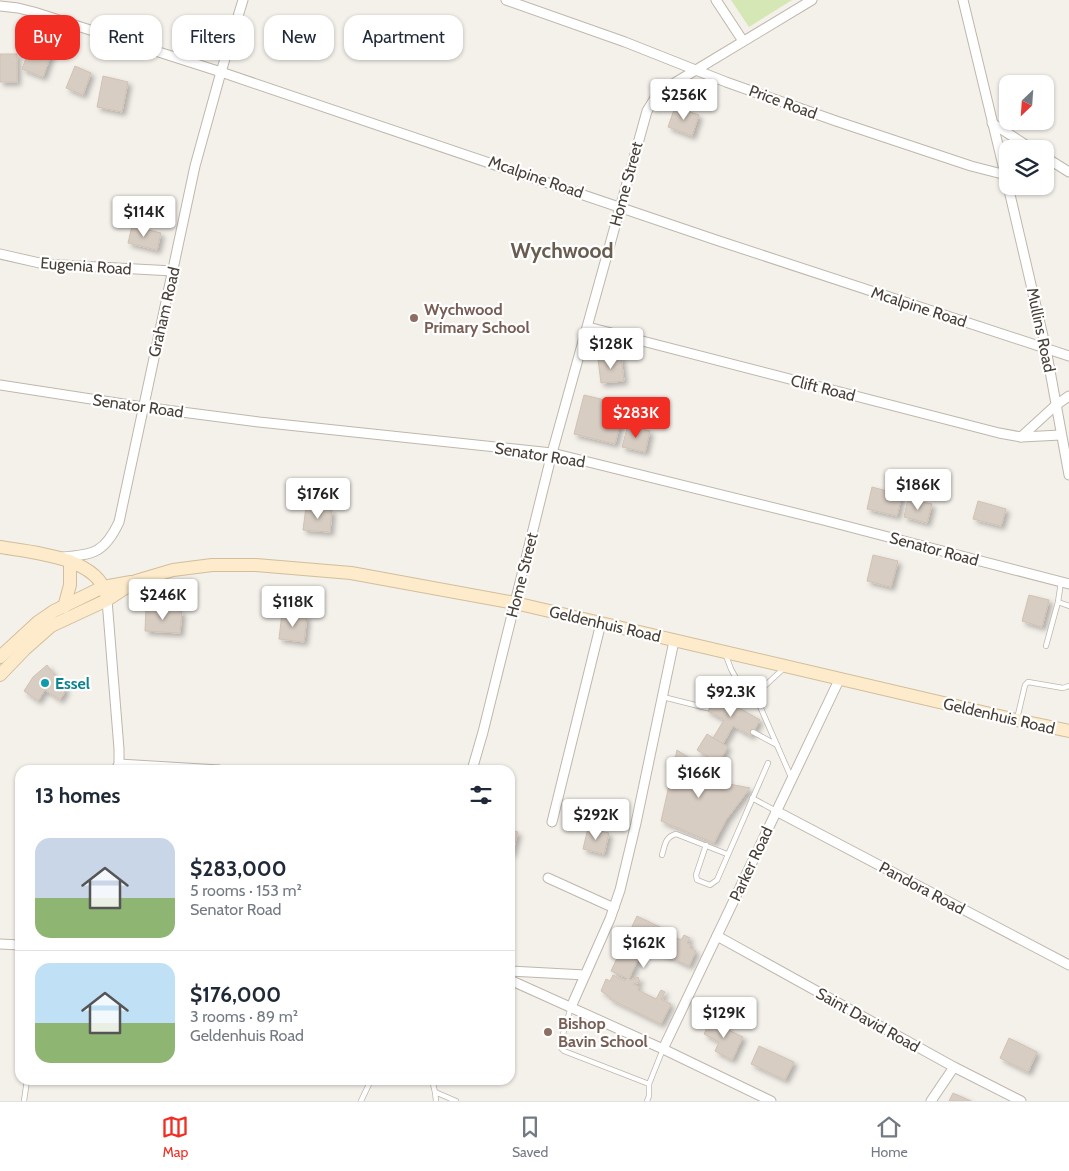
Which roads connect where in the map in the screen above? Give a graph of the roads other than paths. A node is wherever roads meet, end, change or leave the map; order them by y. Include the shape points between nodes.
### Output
1 (243, 0) edge
2 (506, 0) edge
3 (716, 0) edge
4 (812, 0) edge
5 (963, 0) edge
6 (0, 6) edge
7 (743, 41) junction
8 (697, 70) junction
9 (221, 72) junction
10 (992, 123) junction
11 (1018, 140) edge
12 (999, 150) edge
13 (1054, 163) edge
14 (1069, 172) edge
15 (999, 178) edge
16 (1010, 195) edge
17 (620, 206) junction
18 (0, 254) edge
19 (173, 271) junction
20 (588, 328) junction
21 (1046, 349) junction
22 (1069, 356) edge
23 (0, 385) edge
24 (1069, 396) edge
25 (1056, 405) junction
26 (143, 408) junction
27 (1061, 435) junction
28 (1021, 437) junction
29 (552, 453) junction
30 (1069, 475) edge
31 (0, 546) edge
32 (57, 557) junction
33 (70, 561) junction
34 (136, 582) junction
35 (1065, 583) edge
36 (103, 587) junction
37 (107, 600) junction
38 (1058, 602) junction
39 (515, 603) junction
40 (64, 606) junction
41 (1069, 606) edge
42 (601, 623) junction
43 (674, 641) junction
44 (20, 645) junction
45 (1046, 646) dead end
46 (725, 652) junction
47 (0, 657) edge
48 (786, 666) junction
49 (0, 675) edge
50 (840, 678) junction
51 (1069, 686) edge
52 (755, 695) junction
53 (663, 697) junction
54 (707, 708) dead end
55 (1017, 721) junction
56 (1069, 731) edge
57 (754, 732) dead end
58 (778, 746) junction
59 (768, 763) dead end
60 (117, 765) edge
61 (474, 765) edge
62 (792, 778) junction
63 (752, 798) junction
64 (776, 811) junction
65 (552, 822) dead end
66 (706, 844) junction
67 (662, 854) dead end
68 (727, 854) junction
69 (548, 878) dead end
70 (614, 908) junction
71 (717, 936) junction
72 (15, 942) edge
73 (0, 944) edge
74 (1069, 965) edge
75 (515, 971) edge
76 (585, 975) junction
77 (515, 982) edge
78 (571, 1007) junction
79 (663, 1049) junction
80 (954, 1067) junction
81 (649, 1084) junction
82 (26, 1085) edge
83 (369, 1085) edge
84 (433, 1085) edge
85 (434, 1092) junction
86 (24, 1101) edge
87 (361, 1101) edge
88 (436, 1101) edge
89 (456, 1101) edge
90 (647, 1101) edge
91 (771, 1101) edge
92 (931, 1101) edge
93 (1021, 1101) edge

1 - 9 street, Graham Road
2 - 8 street, Price Road
3 - 7 street
4 - 7 street, Home Street
5 - 10 street, Mullins Road
6 - 9 street, Mcalpine Road via 34,12
7 - 8 street, Home Street
8 - 15 street, Price Road
8 - 17 street, Home Street via 651,102
9 - 17 street, Mcalpine Road
9 - 19 street, Graham Road via 195,166
10 - 11 street
10 - 12 street, Mullins Road
13 - 14 street
16 - 21 street, Mullins Road
17 - 20 street, Home Street
17 - 21 street, Mcalpine Road
18 - 19 street, Eugenia Road via 44,264
19 - 26 street, Graham Road
20 - 28 street, Clift Road
20 - 29 street, Home Street
21 - 22 street, Mcalpine Road
21 - 25 street, Mullins Road
23 - 26 street, Senator Road
24 - 25 street
25 - 27 street, Mullins Road
25 - 28 street
26 - 29 street, Senator Road
26 - 32 street, Graham Road via 122,512 112,537 95,552
27 - 28 street, Clift Road
27 - 30 street, Mullins Road
29 - 35 street, Senator Road
29 - 39 street, Home Street
31 - 32 main road
32 - 33 main road
33 - 36 main road via 88,570
33 - 40 main road via 70,584
34 - 36 main road, Geldenhuis Road
34 - 37 main road, Geldenhuis Road
34 - 39 main road, Geldenhuis Road via 173,570 212,565 256,565 360,574
35 - 38 lane
36 - 37 main road
36 - 40 main road, Geldenhuis Road
37 - 44 main road, Geldenhuis Road via 51,626
37 - 60 street via 119,750
38 - 41 lane
38 - 45 lane
39 - 42 main road, Geldenhuis Road
39 - 61 street, Home Street
40 - 44 main road, Geldenhuis Road via 38,622
42 - 43 main road, Geldenhuis Road
42 - 65 street
43 - 46 main road, Geldenhuis Road
43 - 53 street
44 - 47 main road, Geldenhuis Road
44 - 49 main road, Geldenhuis Road
46 - 48 main road, Geldenhuis Road
46 - 52 lane via 737,680
48 - 50 main road, Geldenhuis Road
48 - 52 lane
50 - 55 main road, Geldenhuis Road
50 - 62 street, Parker Road
51 - 55 lane via 1063,688 1028,682
52 - 58 lane
53 - 54 lane
53 - 70 street
55 - 56 main road, Geldenhuis Road
57 - 58 lane
58 - 62 lane
59 - 63 lane
62 - 64 street, Parker Road
63 - 64 lane
63 - 68 lane
64 - 71 street, Parker Road
64 - 74 street, Pandora Road
66 - 67 lane via 670,835
66 - 68 lane
66 - 68 lane via 697,869 697,880 710,885 714,883
69 - 70 street
70 - 76 street
71 - 79 street, Parker Road
71 - 80 street, Saint David Road
72 - 73 street
75 - 76 street
76 - 78 street
77 - 78 street
78 - 79 street
78 - 81 lane via 561,1040 564,1051
79 - 81 lane
79 - 91 street
80 - 92 street
80 - 93 street, Saint David Road
81 - 90 lane
82 - 86 lane
83 - 87 lane
84 - 85 lane
85 - 88 lane
85 - 89 lane

